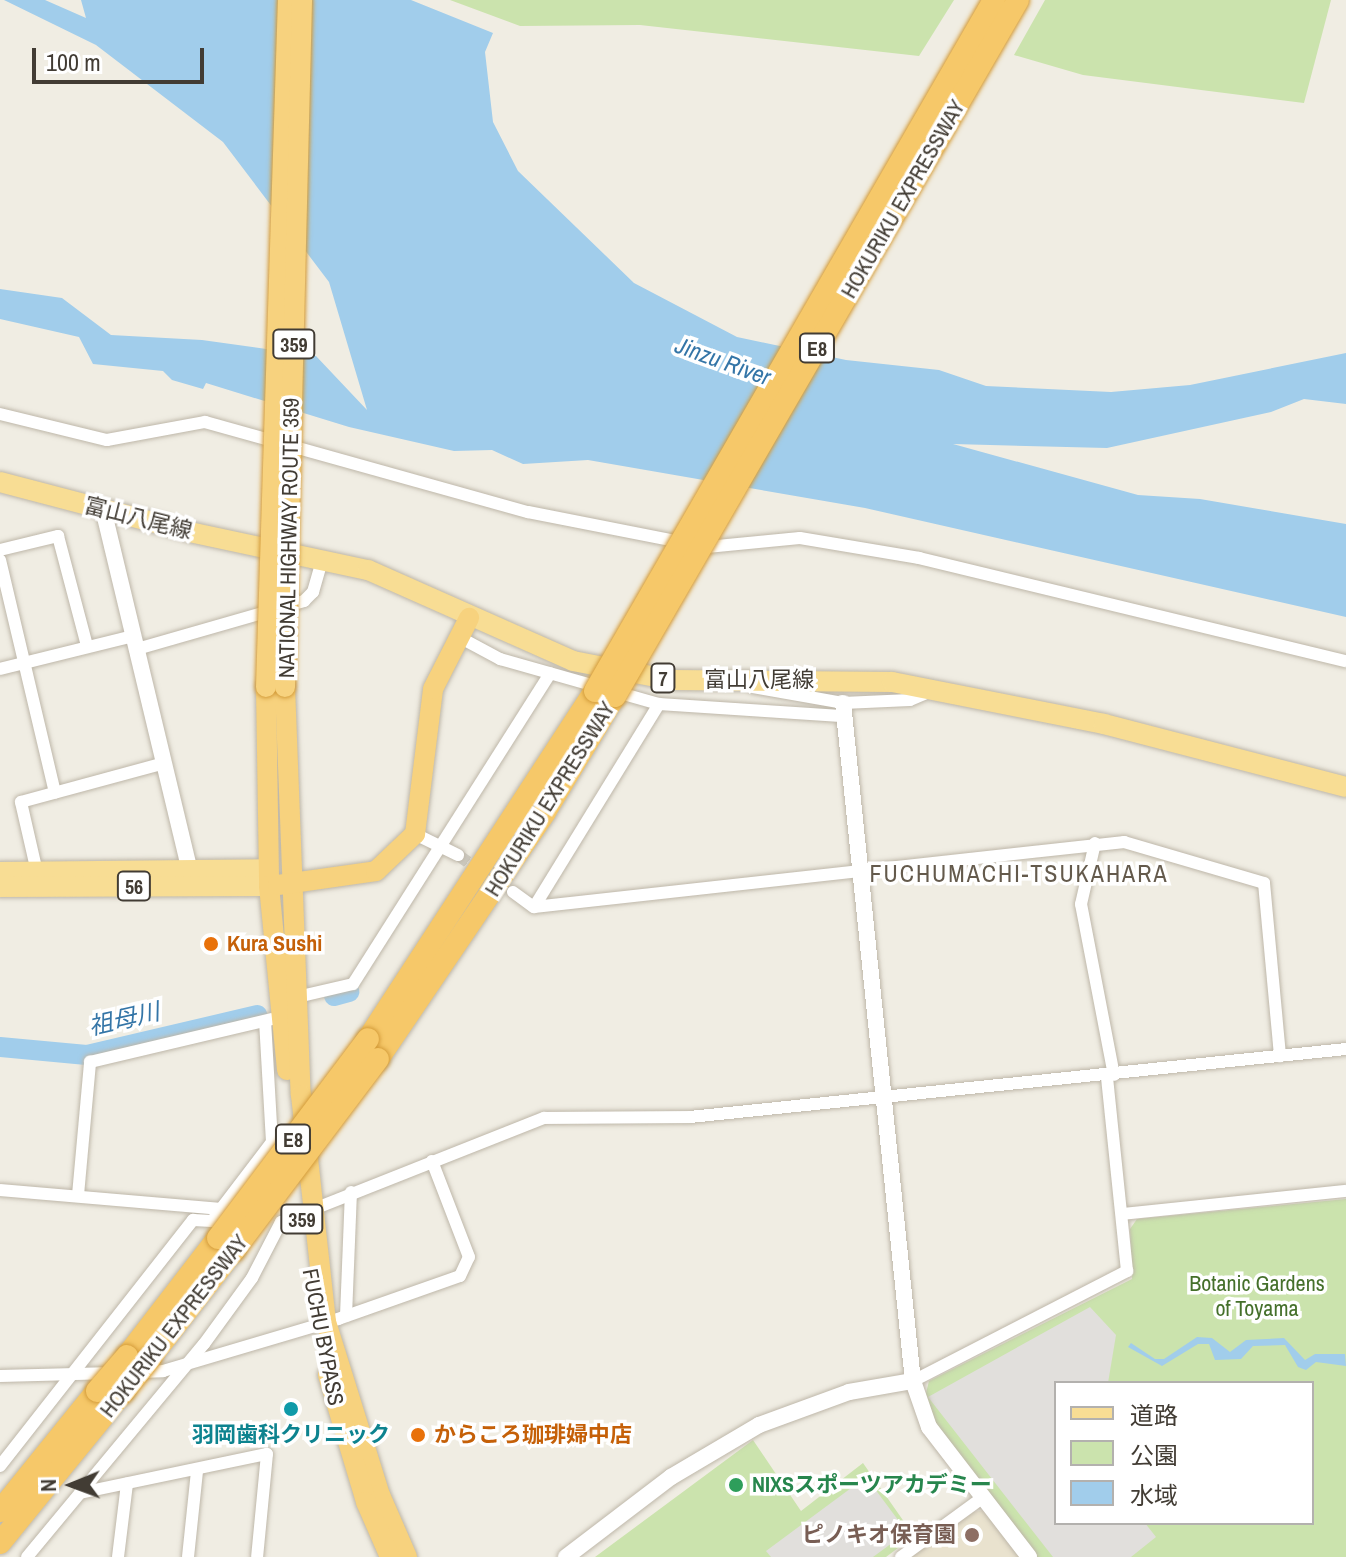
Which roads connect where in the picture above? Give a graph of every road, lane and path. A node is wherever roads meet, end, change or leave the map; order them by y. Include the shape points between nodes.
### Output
1 (288, 0) edge
2 (302, 0) edge
3 (994, 0) edge
4 (1018, 0) edge
5 (0, 414) edge
6 (0, 482) edge
7 (103, 509) junction
8 (0, 550) edge
9 (323, 558) junction
10 (0, 560) edge
11 (469, 618) junction
12 (459, 637) junction
13 (135, 642) junction
14 (87, 646) junction
15 (1346, 661) edge
16 (24, 664) junction
17 (0, 669) edge
18 (550, 673) junction
19 (727, 680) junction
20 (276, 687) junction
21 (934, 690) junction
22 (605, 693) junction
23 (659, 704) junction
24 (842, 710) junction
25 (165, 763) junction
26 (1346, 787) edge
27 (55, 793) junction
28 (415, 834) junction
29 (1095, 843) junction
30 (444, 846) junction
31 (458, 855) tunnel mouth
32 (190, 871) junction
33 (858, 871) junction
34 (0, 872) edge
35 (37, 872) junction
36 (284, 877) junction
37 (0, 887) edge
38 (513, 892) dead end
39 (534, 907) junction
40 (297, 997) junction
41 (273, 1019) junction
42 (1346, 1049) edge
43 (1280, 1056) junction
44 (1111, 1076) junction
45 (882, 1097) junction
46 (432, 1161) junction
47 (0, 1190) edge
48 (1346, 1191) edge
49 (351, 1192) junction
50 (78, 1195) junction
51 (221, 1209) junction
52 (306, 1211) junction
53 (1122, 1214) junction
54 (226, 1244) junction
55 (330, 1321) junction
56 (182, 1365) junction
57 (77, 1374) junction
58 (0, 1376) edge
59 (913, 1381) junction
60 (0, 1466) edge
61 (197, 1471) junction
62 (127, 1484) junction
63 (80, 1493) junction
64 (982, 1498) junction
65 (0, 1511) edge
66 (0, 1543) edge
67 (27, 1557) edge
68 (118, 1557) edge
69 (188, 1557) edge
70 (257, 1557) edge
71 (390, 1557) edge
72 (407, 1557) edge
73 (566, 1557) edge
74 (901, 1557) edge
75 (1029, 1557) edge

1 - 20 highway, NATIONAL HIGHWAY ROUTE 359 / 359, bridge
2 - 20 highway, NATIONAL HIGHWAY ROUTE 359 / 359, bridge
3 - 22 highway, HOKURIKU EXPRESSWAY / E8, bridge
4 - 22 highway, HOKURIKU EXPRESSWAY / E8, bridge
5 - 15 street via 107,440 205,422 528,512 707,547 800,538 919,558
6 - 7 main road, 富山八尾線 / 7
7 - 9 main road, 富山八尾線 / 7
7 - 13 street
8 - 14 street via 58,536
9 - 11 main road, 富山八尾線 / 7 via 368,570
9 - 13 street via 313,592 304,601
10 - 16 street
11 - 12 highway
11 - 19 main road, 富山八尾線 / 7 via 573,661 672,680
12 - 18 street via 500,659
12 - 28 highway via 428,710
13 - 14 street
13 - 25 street
14 - 16 street
16 - 17 street
16 - 27 street
18 - 23 street
18 - 30 street
19 - 21 main road, 富山八尾線 / 7 via 862,680
19 - 24 street
20 - 36 highway, NATIONAL HIGHWAY ROUTE 359 / 359
21 - 24 street via 910,700
21 - 26 main road, 富山八尾線 / 7 via 1219,751
22 - 54 highway, HOKURIKU EXPRESSWAY / E8, bridge via 373,1049
23 - 24 street
23 - 39 street
24 - 33 street
25 - 27 street
25 - 32 street
27 - 35 street via 21,802
28 - 30 street
28 - 36 highway via 376,871
29 - 33 street
29 - 43 street via 1124,842 1264,883
29 - 44 street via 1081,904
30 - 31 street
30 - 40 street via 353,984
32 - 35 main road, 56
32 - 36 main road, 56
33 - 39 street
33 - 45 street
34 - 35 main road, 56
36 - 37 main road, 56
36 - 40 highway, FUCHU BYPASS / 359
36 - 41 highway, FUCHU BYPASS / 359
38 - 39 street
40 - 52 highway, FUCHU BYPASS / 359
41 - 50 street via 90,1062
41 - 51 street via 272,1142
41 - 52 highway, FUCHU BYPASS / 359
42 - 43 street
43 - 44 street
44 - 45 street
44 - 53 street
45 - 46 street via 690,1117 544,1118
45 - 59 street
46 - 49 street
46 - 55 street via 469,1257 467,1269 460,1276
47 - 50 street
48 - 53 street
49 - 52 street
49 - 55 street
50 - 51 street
51 - 57 street via 212,1221 193,1220
52 - 55 highway, FUCHU BYPASS / 359
52 - 56 street via 281,1222 252,1278
53 - 59 street via 1127,1271 1121,1278
54 - 65 highway, HOKURIKU EXPRESSWAY / E8, bridge
54 - 66 highway, HOKURIKU EXPRESSWAY / E8, bridge via 150,1358
55 - 56 street
55 - 71 highway, FUCHU BYPASS / 359 via 366,1502
55 - 72 highway, FUCHU BYPASS / 359 via 380,1495
56 - 57 street
56 - 63 street
57 - 58 street
57 - 60 street
59 - 64 street via 929,1427
59 - 73 street via 849,1392 759,1425 671,1477
61 - 62 street
61 - 69 street
61 - 70 street via 267,1454
62 - 63 street
62 - 68 street
63 - 67 street
64 - 74 street
64 - 75 street

